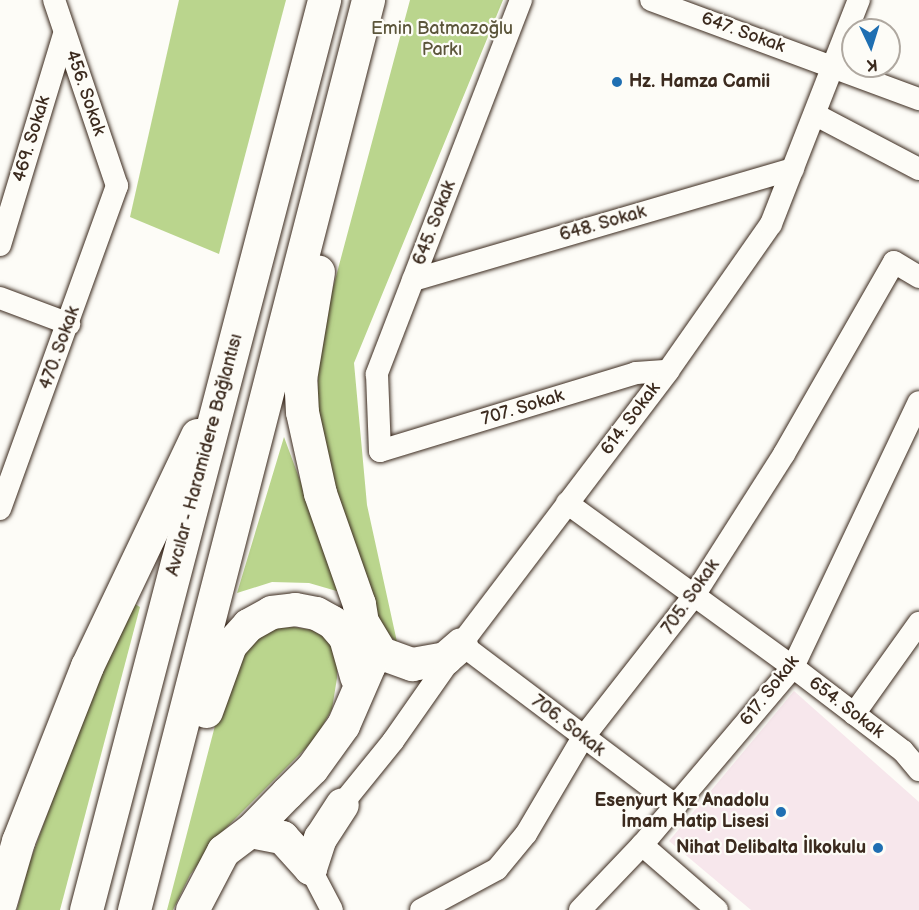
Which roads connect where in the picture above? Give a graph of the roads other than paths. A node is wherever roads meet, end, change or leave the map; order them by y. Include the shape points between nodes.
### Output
1 (54, 0) edge
2 (324, 0) edge
3 (368, 0) edge
4 (521, 0) edge
5 (651, 0) edge
6 (859, 0) edge
7 (683, 5) edge
8 (64, 34) junction
9 (835, 66) junction
10 (919, 99) edge
11 (816, 115) junction
12 (325, 168) junction
13 (793, 169) junction
14 (919, 169) edge
15 (117, 186) joint
16 (0, 245) edge
17 (919, 277) edge
18 (413, 280) junction
19 (0, 298) edge
20 (69, 324) junction
21 (668, 371) junction
22 (219, 401) junction
23 (919, 403) edge
24 (380, 451) joint
25 (6, 475) edge
26 (567, 503) junction
27 (0, 509) edge
28 (693, 597) junction
29 (363, 623) junction
30 (919, 623) edge
31 (460, 644) junction
32 (793, 667) junction
33 (355, 704) junction
34 (854, 714) junction
35 (582, 738) junction
36 (919, 770) edge
37 (342, 804) junction
38 (676, 806) junction
39 (158, 814) junction
40 (266, 834) junction
41 (642, 845) junction
42 (310, 868) junction
43 (0, 903) edge
44 (86, 910) edge
45 (134, 910) edge
46 (192, 910) edge
47 (332, 910) edge
48 (421, 910) edge
49 (580, 910) edge
50 (717, 910) edge

1 - 8 street, 456. Sokak
2 - 22 main road, Avcılar - Haramidere Bağlantısı
3 - 12 main road
4 - 18 street, 645. Sokak
5 - 7 street, 647. Sokak
6 - 9 street, 614. Sokak
7 - 9 street, 647. Sokak
8 - 15 street, 456. Sokak
8 - 16 street, 469. Sokak
9 - 10 street, 647. Sokak
9 - 11 street, 614. Sokak
11 - 13 street, 614. Sokak
11 - 14 street
12 - 29 main road via 326,224 300,379 302,412 320,493
12 - 39 main road
13 - 18 street, 648. Sokak
13 - 21 street, 614. Sokak via 771,224
15 - 20 street, 470. Sokak
17 - 28 street, 705. Sokak via 894,262 784,454
18 - 24 street, 645. Sokak via 377,374
19 - 20 street
20 - 25 street, 470. Sokak
21 - 24 street, 707. Sokak via 636,373
21 - 26 street, 614. Sokak
22 - 43 main road via 169,486 87,666 18,841
22 - 44 main road, Avcılar - Haramidere Bağlantısı
23 - 32 street, 617. Sokak
25 - 27 street, 470. Sokak
26 - 28 street, 654. Sokak
26 - 31 street, 614. Sokak
28 - 32 street, 654. Sokak
28 - 35 street, 705. Sokak
29 - 31 main road via 381,653 412,664 446,658
29 - 33 main road via 369,664
30 - 34 street
31 - 35 street, 706. Sokak
31 - 37 street, 614. Sokak via 393,741
32 - 34 street, 654. Sokak
32 - 38 street, 617. Sokak
33 - 39 main road via 357,682 351,656 345,638 332,622 316,613 295,609 272,612 248,625 230,645 190,756
33 - 40 main road via 312,768 287,793
34 - 36 street, 654. Sokak via 903,751
35 - 38 street, 706. Sokak
35 - 48 street, 705. Sokak via 526,834 497,869
37 - 40 main road
37 - 42 main road via 320,837
38 - 41 street, 617. Sokak
39 - 45 main road
40 - 42 main road
40 - 46 main road via 223,851
41 - 49 street, 617. Sokak
41 - 50 street
42 - 47 street

